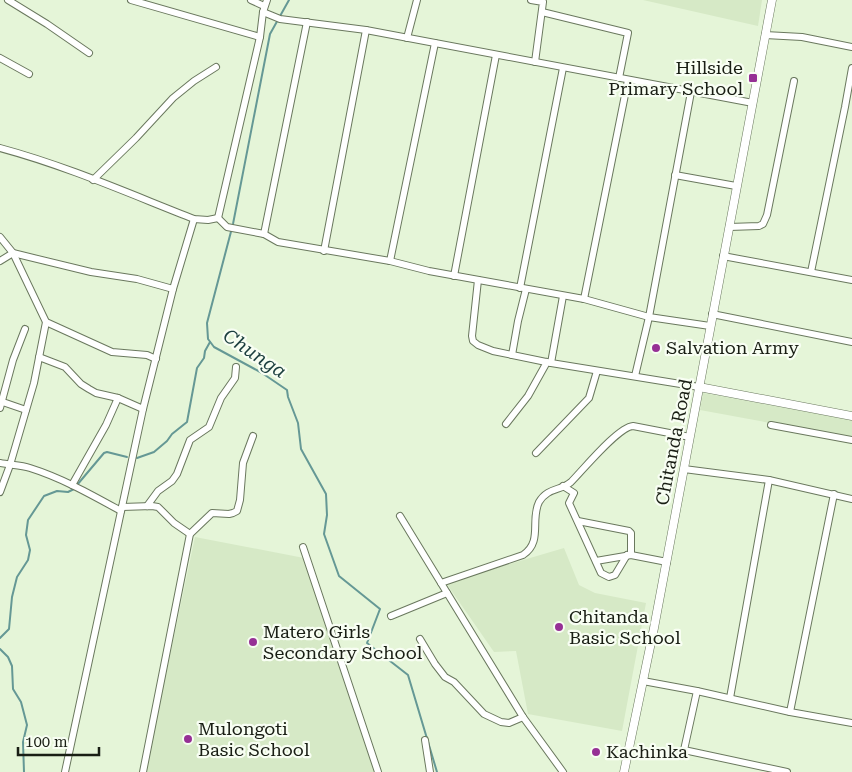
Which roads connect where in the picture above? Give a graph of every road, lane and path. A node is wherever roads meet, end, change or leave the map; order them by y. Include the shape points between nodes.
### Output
1 (8, 0) edge
2 (131, 0) edge
3 (251, 0) edge
4 (416, 0) edge
5 (531, 0) edge
6 (772, 0) edge
7 (543, 1) edge
8 (265, 6) edge
9 (542, 12) junction
10 (307, 22) junction
11 (366, 30) junction
12 (764, 35) junction
13 (260, 37) junction
14 (407, 38) junction
15 (435, 43) junction
16 (852, 47) edge
17 (89, 53) dead end
18 (496, 55) junction
19 (0, 58) edge
20 (535, 62) junction
21 (216, 67) dead end
22 (563, 68) junction
23 (852, 68) edge
24 (29, 74) dead end
25 (619, 78) junction
26 (628, 80) junction
27 (794, 81) dead end
28 (691, 92) junction
29 (753, 103) junction
30 (0, 148) edge
31 (675, 174) junction
32 (93, 180) junction
33 (736, 186) junction
34 (218, 218) junction
35 (194, 219) junction
36 (728, 227) junction
37 (264, 234) junction
38 (0, 238) edge
39 (324, 251) junction
40 (13, 253) junction
41 (723, 256) junction
42 (0, 261) edge
43 (390, 261) junction
44 (811, 272) junction
45 (454, 276) junction
46 (478, 280) junction
47 (852, 280) edge
48 (523, 288) junction
49 (173, 289) junction
50 (563, 296) junction
51 (584, 299) junction
52 (712, 314) junction
53 (649, 317) junction
54 (46, 322) junction
55 (710, 326) junction
56 (25, 329) dead end
57 (852, 342) edge
58 (512, 355) junction
59 (39, 357) junction
60 (156, 359) junction
61 (549, 362) junction
62 (236, 367) dead end
63 (596, 371) junction
64 (635, 376) junction
65 (699, 387) junction
66 (118, 398) junction
67 (0, 404) edge
68 (143, 409) junction
69 (26, 410) junction
70 (852, 416) edge
71 (506, 424) dead end
72 (771, 425) dead end
73 (253, 436) dead end
74 (690, 437) junction
75 (852, 440) edge
76 (536, 453) dead end
77 (0, 463) edge
78 (10, 465) junction
79 (684, 469) junction
80 (769, 480) junction
81 (72, 485) junction
82 (563, 486) junction
83 (0, 492) edge
84 (834, 494) junction
85 (852, 498) edge
86 (147, 506) junction
87 (122, 509) junction
88 (400, 516) dead end
89 (578, 521) junction
90 (190, 534) junction
91 (303, 547) dead end
92 (629, 555) junction
93 (596, 561) junction
94 (667, 562) junction
95 (441, 583) junction
96 (447, 593) junction
97 (391, 616) dead end
98 (420, 639) dead end
99 (643, 681) junction
100 (697, 691) junction
101 (730, 698) junction
102 (790, 712) junction
103 (524, 717) junction
104 (852, 723) edge
105 (425, 740) dead end
106 (65, 772) edge
107 (143, 772) edge
108 (378, 772) edge
109 (430, 772) edge
110 (563, 772) edge
111 (624, 772) edge
112 (787, 772) edge

1 - 17 street
2 - 13 street
3 - 8 street
4 - 14 street
5 - 7 street
6 - 12 street, Chitanda Road
7 - 9 street
8 - 10 street via 278,18
8 - 13 street
9 - 20 street
9 - 25 street via 628,32
10 - 11 street
10 - 37 street
11 - 14 street
11 - 39 street
12 - 16 street via 802,37
12 - 29 street, Chitanda Road
13 - 34 street
14 - 15 street
15 - 18 street
15 - 43 street
18 - 20 street
18 - 45 street
19 - 24 street
20 - 22 street
21 - 32 street via 173,98
22 - 25 street
22 - 48 street
23 - 44 street
25 - 26 street
26 - 28 street
26 - 51 street
27 - 36 street via 763,224
28 - 29 street
28 - 31 street
29 - 33 street, Chitanda Road
30 - 32 street
31 - 33 street
31 - 53 street
32 - 35 street
33 - 36 street, Chitanda Road
34 - 35 street
34 - 37 street via 227,227
35 - 49 street
36 - 41 street, Chitanda Road
37 - 39 street via 278,242
38 - 40 street
39 - 43 street
40 - 42 street
40 - 49 street via 91,272 137,278
40 - 54 street
41 - 44 street
41 - 52 street, Chitanda Road
43 - 45 street
44 - 47 street
45 - 46 street
46 - 48 street
46 - 58 street via 473,341 493,351
48 - 50 street
48 - 58 street
49 - 60 street
50 - 51 street
50 - 61 street
51 - 53 street
52 - 55 street, Chitanda Road
52 - 57 street
53 - 55 street
53 - 64 street
54 - 59 street
54 - 60 street via 112,352 147,355
55 - 65 street, Chitanda Road
56 - 67 street
58 - 61 street
59 - 66 street via 65,366 81,384 96,393
59 - 69 street
60 - 68 street
61 - 63 street
61 - 71 street
62 - 86 street via 235,378 221,398 209,427 190,440 177,474
63 - 64 street
63 - 76 street via 589,398
64 - 65 street
65 - 70 street
65 - 74 street, Chitanda Road
66 - 68 street
66 - 81 street
67 - 69 street
68 - 87 street
69 - 78 street
72 - 75 street
73 - 90 street via 243,463 236,511 212,513
74 - 79 street, Chitanda Road
74 - 82 street via 630,426
77 - 78 street
78 - 81 street via 28,468
78 - 83 street
79 - 80 street
79 - 94 street, Chitanda Road
80 - 84 street
80 - 101 street
81 - 87 street
82 - 89 street via 574,493 569,503
82 - 95 street via 551,490 539,502 535,539 530,551
84 - 85 street
84 - 102 street
86 - 87 street
86 - 90 street via 158,507 174,524
87 - 106 street
88 - 95 street
89 - 92 street via 629,531
89 - 93 street
90 - 107 street
91 - 108 street
92 - 93 street
92 - 93 street via 613,577 604,576
92 - 94 street
94 - 99 street, Chitanda Road
95 - 96 street
96 - 97 street
96 - 103 street
98 - 103 street via 445,677 454,682 484,714 509,723
99 - 100 street
99 - 111 street, Chitanda Road
100 - 101 street
100 - 112 street via 684,750
101 - 102 street
102 - 104 street
103 - 110 street
105 - 109 street

